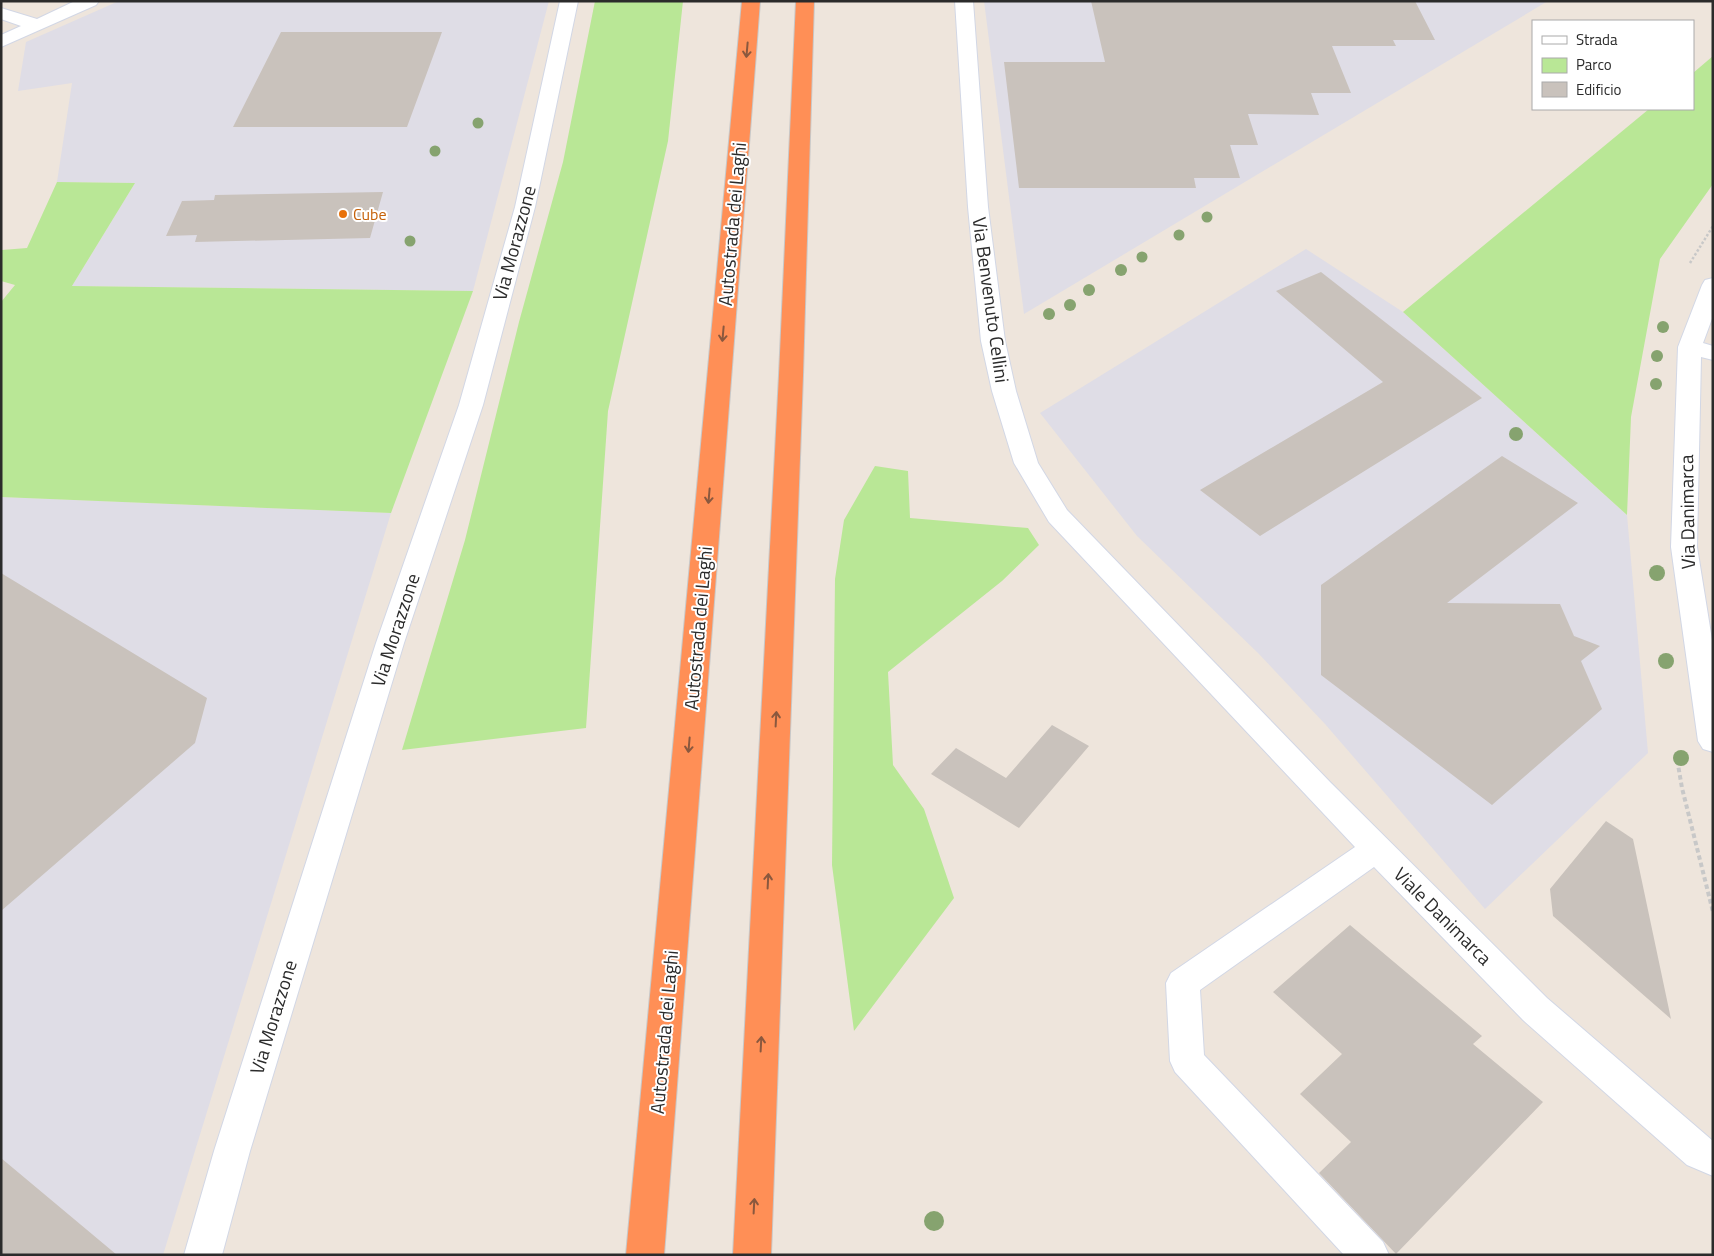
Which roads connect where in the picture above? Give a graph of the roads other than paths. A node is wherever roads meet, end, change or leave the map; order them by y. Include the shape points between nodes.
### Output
1 (90, 1) edge
2 (569, 1) edge
3 (751, 1) edge
4 (804, 1) edge
5 (964, 1) edge
6 (1, 13) edge
7 (37, 25) junction
8 (1, 42) edge
9 (1713, 285) edge
10 (1701, 350) edge
11 (1190, 654) joint
12 (1713, 741) edge
13 (1376, 849) junction
14 (1713, 1159) edge
15 (203, 1255) edge
16 (645, 1255) edge
17 (752, 1255) edge
18 (1370, 1255) edge

1 - 7 street
2 - 15 street, Via Morazzone via 525,207 471,405 387,652 232,1151
3 -> 16 highway, Autostrada dei Laghi
17 -> 4 highway via 791,375
5 - 11 street, Via Benvenuto Cellini via 978,207 994,341 1004,391 1026,462 1058,516
6 - 7 street
7 - 8 street
9 - 10 street, Via Danimarca
10 - 12 street, Via Danimarca via 1686,432 1684,548
11 - 13 street, Viale Danimarca
13 - 14 street, Viale Danimarca via 1535,1009 1700,1153
13 - 18 street via 1183,983 1187,1061

